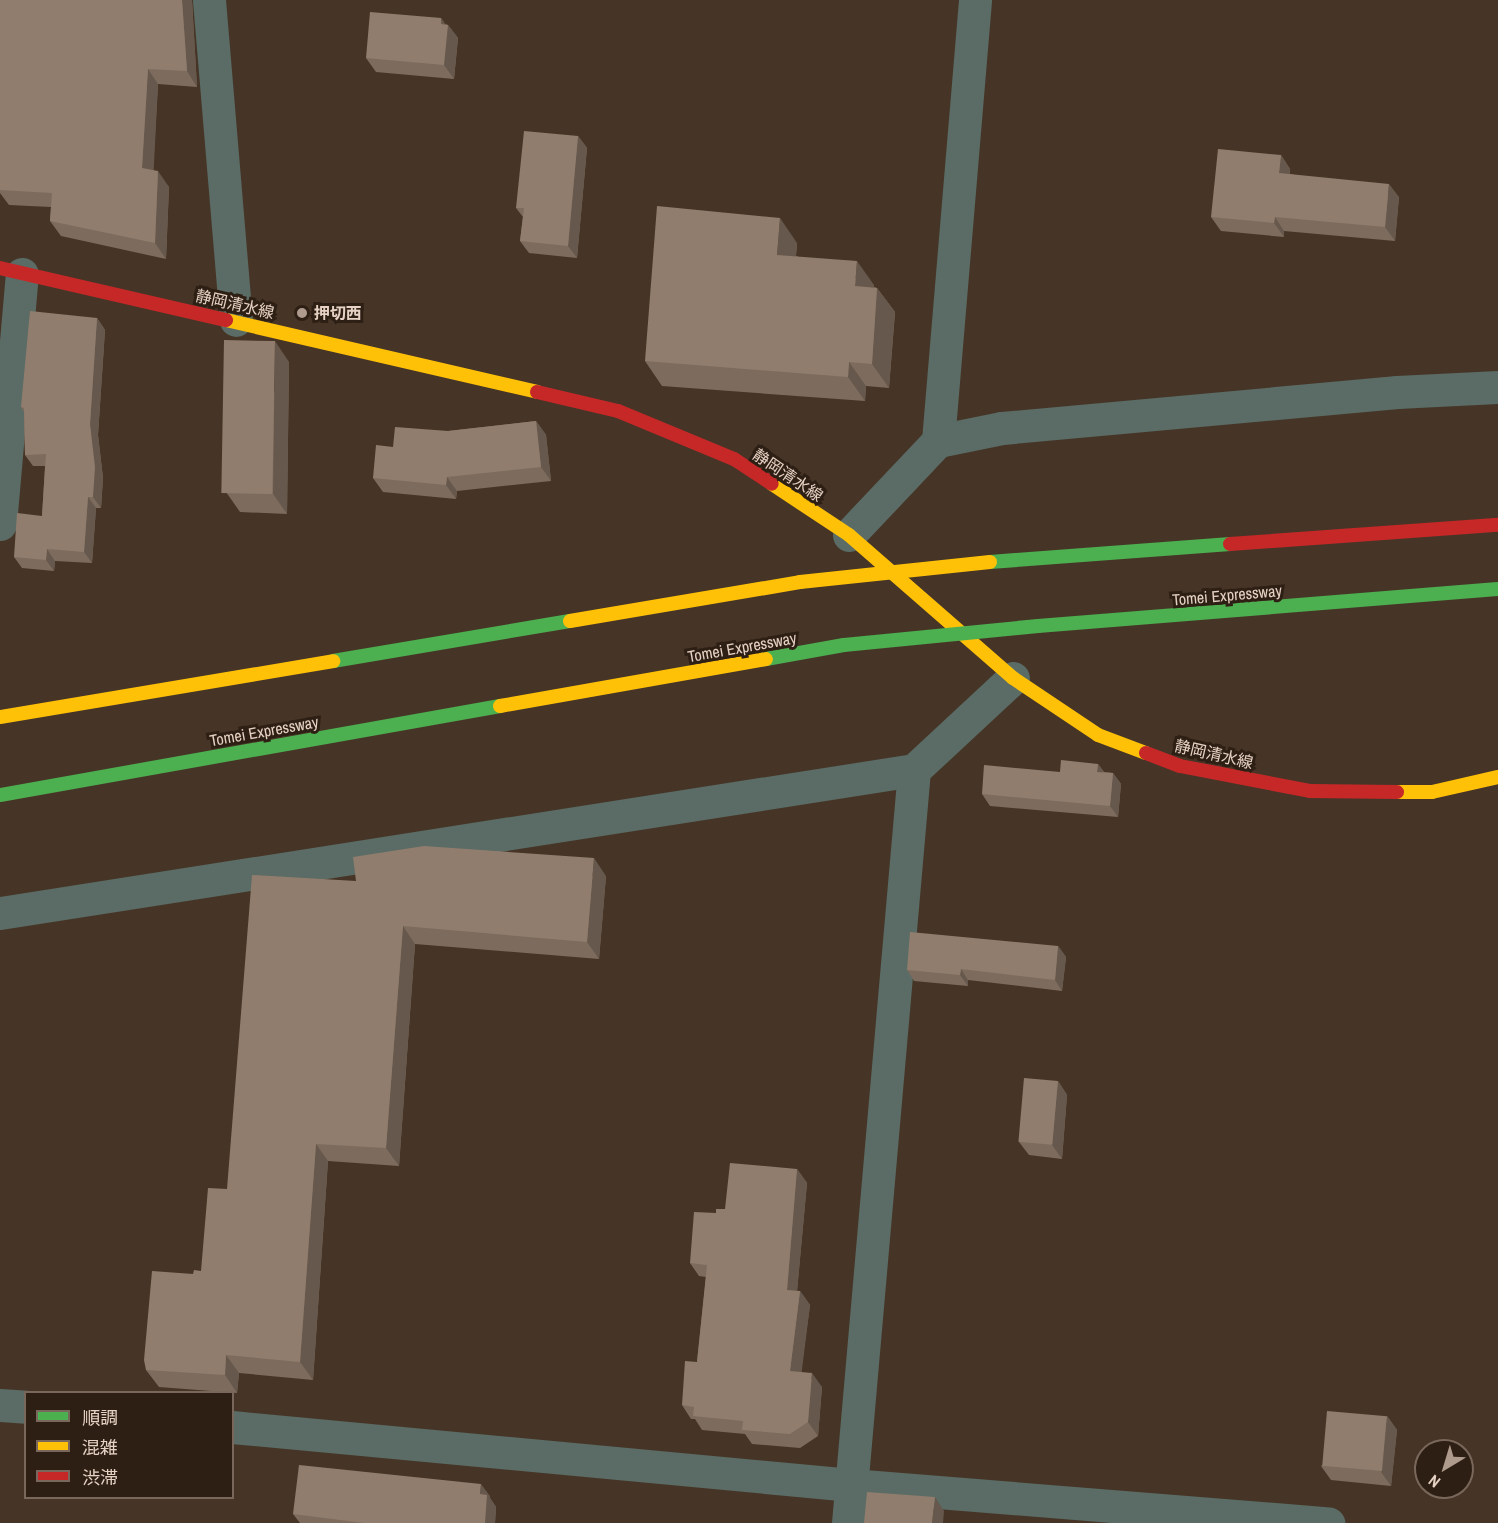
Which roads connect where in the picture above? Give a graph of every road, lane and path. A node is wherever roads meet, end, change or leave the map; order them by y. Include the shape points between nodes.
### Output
1 (209, 0) edge
2 (975, 0) edge
3 (11, 271) edge
4 (236, 320) junction
5 (1498, 387) edge
6 (938, 441) junction
7 (0, 524) edge
8 (1498, 525) edge
9 (849, 535) junction
10 (1498, 590) edge
11 (1013, 678) junction
12 (0, 717) edge
13 (914, 770) junction
14 (1498, 777) edge
15 (0, 795) edge
16 (0, 913) edge
17 (0, 1405) edge
18 (24, 1407) edge
19 (234, 1427) edge
20 (851, 1485) junction
21 (848, 1523) edge
22 (1328, 1523) edge

1 - 4 street
2 - 6 street
3 - 4 main road, 静岡清水線
3 - 7 street
4 - 9 main road, 静岡清水線 via 618,411 734,459
5 - 6 street via 1397,392 1014,427
6 - 9 street
8 - 12 main road, bridge via 990,562 800,582
9 - 11 main road, 静岡清水線
10 - 15 main road, Tomei Expressway, bridge via 844,645
11 - 13 street
11 - 14 main road, 静岡清水線 via 1098,735 1180,766 1310,791 1432,792
13 - 16 street
13 - 20 street
17 - 18 street
19 - 20 street
20 - 21 street
20 - 22 street

